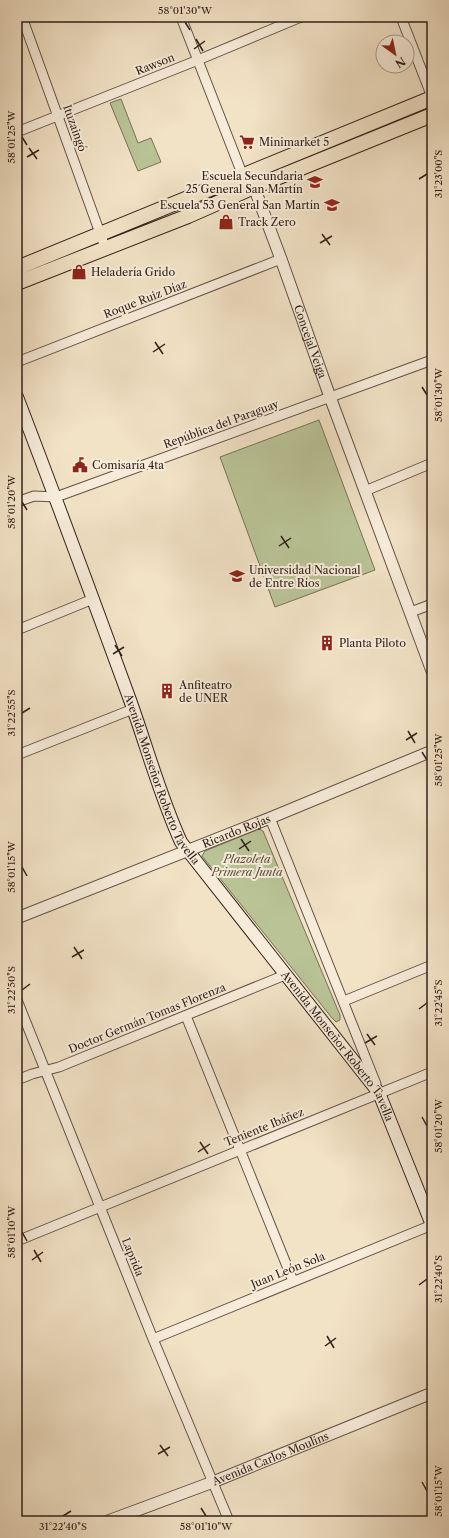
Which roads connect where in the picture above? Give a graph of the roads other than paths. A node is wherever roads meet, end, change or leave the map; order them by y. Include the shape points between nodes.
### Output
1 (22, 17) edge
2 (181, 17) edge
3 (301, 17) edge
4 (401, 17) edge
5 (198, 60) junction
6 (432, 97) edge
7 (57, 115) junction
8 (432, 115) edge
9 (17, 132) edge
10 (243, 176) junction
11 (254, 187) junction
12 (100, 234) junction
13 (105, 247) junction
14 (281, 259) junction
15 (17, 268) edge
16 (17, 283) edge
17 (432, 360) edge
18 (17, 362) edge
19 (17, 397) edge
20 (330, 397) junction
21 (432, 464) edge
22 (365, 491) junction
23 (56, 497) junction
24 (17, 502) edge
25 (93, 599) junction
26 (432, 604) edge
27 (410, 612) junction
28 (17, 630) edge
29 (432, 671) edge
30 (133, 709) junction
31 (432, 751) edge
32 (17, 755) edge
33 (270, 818) junction
34 (187, 851) junction
35 (17, 918) edge
36 (432, 965) edge
37 (285, 975) junction
38 (17, 1000) edge
39 (344, 1001) junction
40 (186, 1016) junction
41 (45, 1070) junction
42 (432, 1072) edge
43 (17, 1080) edge
44 (379, 1093) junction
45 (240, 1149) junction
46 (100, 1207) junction
47 (432, 1225) edge
48 (17, 1241) edge
49 (293, 1281) junction
50 (153, 1339) junction
51 (432, 1393) edge
52 (213, 1482) junction
53 (108, 1521) edge
54 (229, 1521) edge

1 - 7 street, Ituzaingó
2 - 5 street, Concejal Veiga
3 - 5 street, Rawson
4 - 6 street
5 - 7 street, Rawson
5 - 10 street, Concejal Veiga
6 - 10 main road
7 - 9 street, Rawson
7 - 12 street, Ituzaingó
8 - 11 main road
10 - 11 street, Concejal Veiga
10 - 12 main road
11 - 13 main road via 188,216
11 - 14 street, Concejal Veiga
12 - 13 street, Ituzaingó
12 - 15 main road
13 - 16 main road
14 - 18 street, Roque Ruiz Díaz
14 - 20 street, Concejal Veiga
17 - 20 street, República del Paraguay
19 - 23 main road, Avenida Monseñor Roberto Tavella
20 - 22 street, Concejal Veiga
20 - 23 street, República del Paraguay
21 - 22 street
22 - 27 street, Concejal Veiga
23 - 24 street, República del Paraguay via 34,496
23 - 25 main road, Avenida Monseñor Roberto Tavella
25 - 28 street
25 - 30 main road, Avenida Monseñor Roberto Tavella
26 - 27 street
27 - 29 street, Concejal Veiga
30 - 32 street
30 - 34 main road, Avenida Monseñor Roberto Tavella via 172,823
31 - 33 street, Ricardo Rojas
33 - 34 street, Ricardo Rojas
33 - 39 street
34 - 35 street, Ricardo Rojas
34 - 37 main road, Avenida Monseñor Roberto Tavella
36 - 39 street
37 - 40 street, Doctor Germán Tomas Florenza
37 - 44 main road, Avenida Monseñor Roberto Tavella
38 - 41 street, Laprida
39 - 44 street
40 - 41 street, Doctor Germán Tomas Florenza via 59,1067
40 - 45 street
41 - 43 street, Doctor Germán Tomas Florenza
41 - 46 street, Laprida
42 - 44 street, Teniente Ibáñez
44 - 45 street, Teniente Ibáñez
44 - 47 main road, Avenida Monseñor Roberto Tavella
45 - 46 street, Teniente Ibáñez
45 - 49 street
46 - 48 street, Teniente Ibáñez
46 - 50 street, Laprida
47 - 49 street, Juan León Sola
49 - 50 street, Juan León Sola
50 - 52 street, Laprida
51 - 52 street, Avenida Carlos Moulins
52 - 53 street, Avenida Carlos Moulins
52 - 54 street, Laprida

